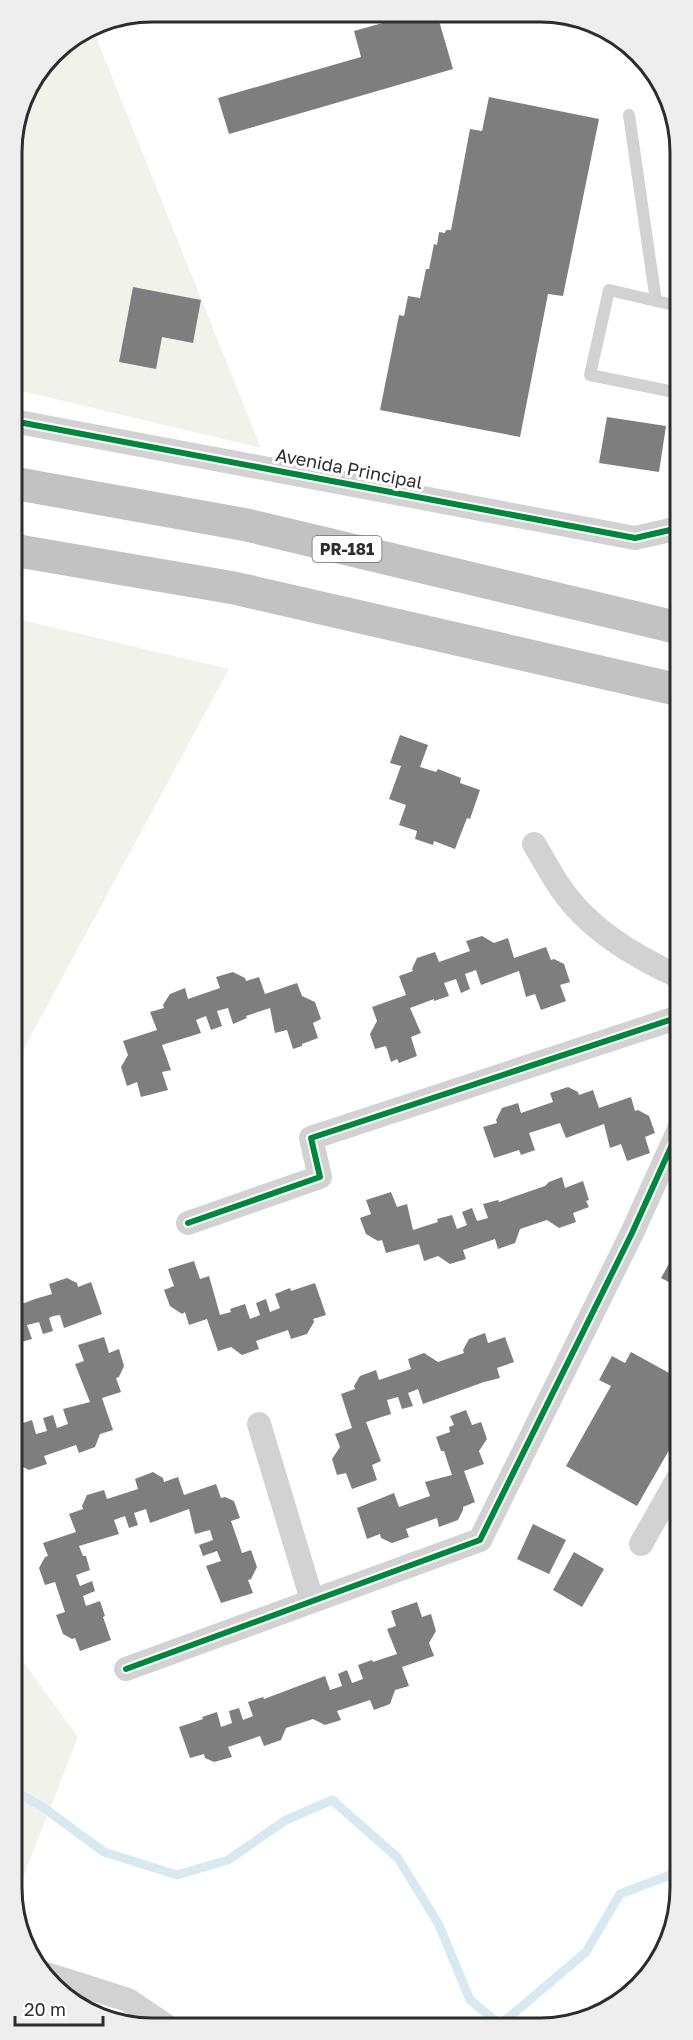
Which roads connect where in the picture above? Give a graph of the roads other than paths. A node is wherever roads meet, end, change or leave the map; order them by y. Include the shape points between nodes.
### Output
1 (629, 116) dead end
2 (656, 301) junction
3 (670, 304) edge
4 (670, 391) edge
5 (23, 423) edge
6 (23, 485) edge
7 (670, 530) edge
8 (23, 552) edge
9 (670, 626) edge
10 (670, 688) edge
11 (534, 844) dead end
12 (670, 973) edge
13 (670, 1020) edge
14 (670, 1149) edge
15 (188, 1223) dead end
16 (259, 1424) dead end
17 (670, 1493) edge
18 (641, 1544) dead end
19 (312, 1600) junction
20 (126, 1669) dead end
21 (58, 1978) edge
22 (155, 2018) edge

1 - 2 lane
2 - 3 lane
2 - 4 lane via 609,290 590,375
5 - 7 street, Avenida Principal via 635,538
6 - 9 highway, PR-181 via 247,525
8 - 10 highway via 234,588
11 - 12 street via 560,888 590,922 641,959
13 - 15 street via 311,1138 320,1178
14 - 19 street via 480,1540
16 - 19 street
17 - 18 street
19 - 20 street
21 - 22 street via 128,2000

